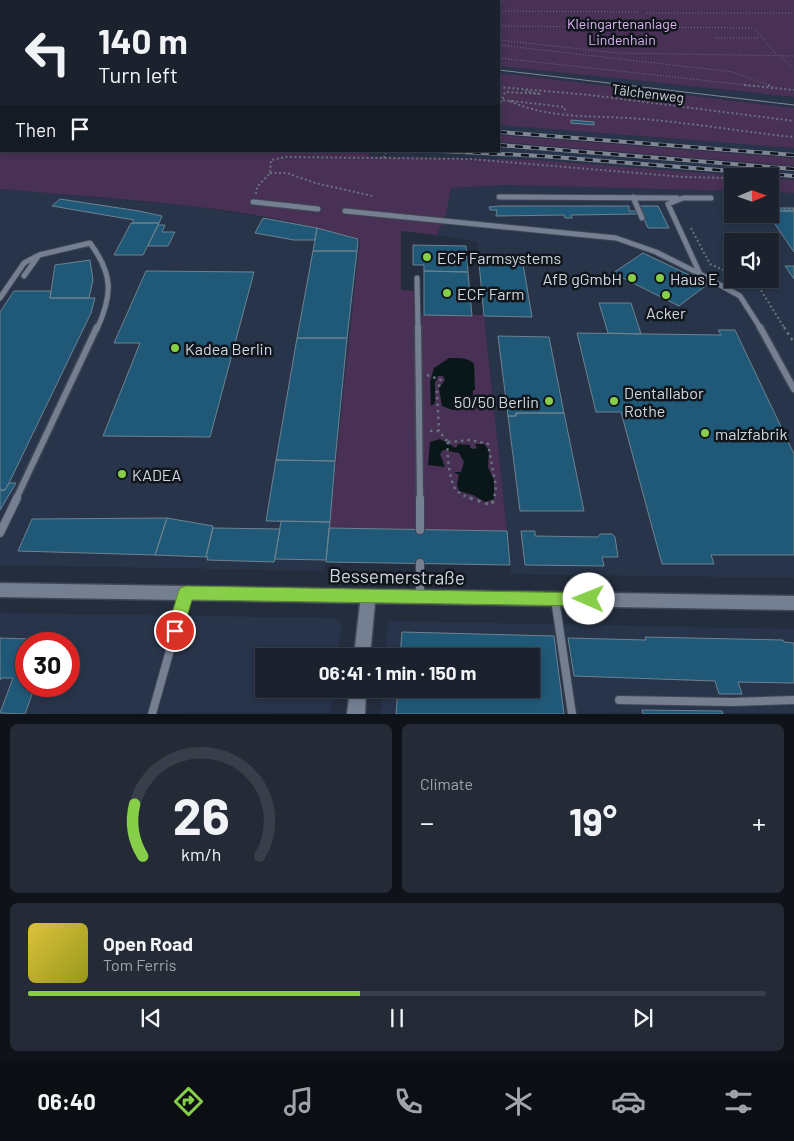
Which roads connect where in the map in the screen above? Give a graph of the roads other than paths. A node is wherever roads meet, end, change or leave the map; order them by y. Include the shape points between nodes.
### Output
1 (498, 197) dead end
2 (633, 198) junction
3 (684, 198) junction
4 (711, 198) dead end
5 (253, 202) road end
6 (318, 209) dead end
7 (345, 211) dead end
8 (642, 218) dead end
9 (39, 255) junction
10 (700, 274) junction
11 (24, 276) dead end
12 (417, 278) dead end
13 (0, 298) edge
14 (794, 390) edge
15 (420, 530) dead end
16 (0, 533) edge
17 (420, 563) dead end
18 (0, 590) edge
19 (186, 593) junction
20 (368, 596) junction
21 (420, 597) junction
22 (555, 599) junction
23 (794, 603) edge
24 (363, 648) edge
25 (357, 698) edge
26 (619, 700) dead end
27 (794, 700) edge
28 (152, 714) edge
29 (356, 714) edge
30 (572, 714) edge

1 - 2 lane
2 - 3 lane
2 - 8 lane
3 - 4 lane
3 - 10 lane via 674,199 668,204
5 - 6 lane
7 - 10 lane via 616,238 656,252
9 - 11 lane
9 - 13 lane via 24,263
9 - 16 lane via 90,243 104,261 110,288 107,307
10 - 14 lane via 740,296
12 - 15 lane
17 - 21 lane
18 - 19 street, Bessemerstraße
19 - 20 street, Bessemerstraße
19 - 28 lane
20 - 21 street, Bessemerstraße
20 - 24 street
21 - 22 street, Bessemerstraße
22 - 23 street, Bessemerstraße
22 - 30 lane
25 - 29 street
26 - 27 lane

